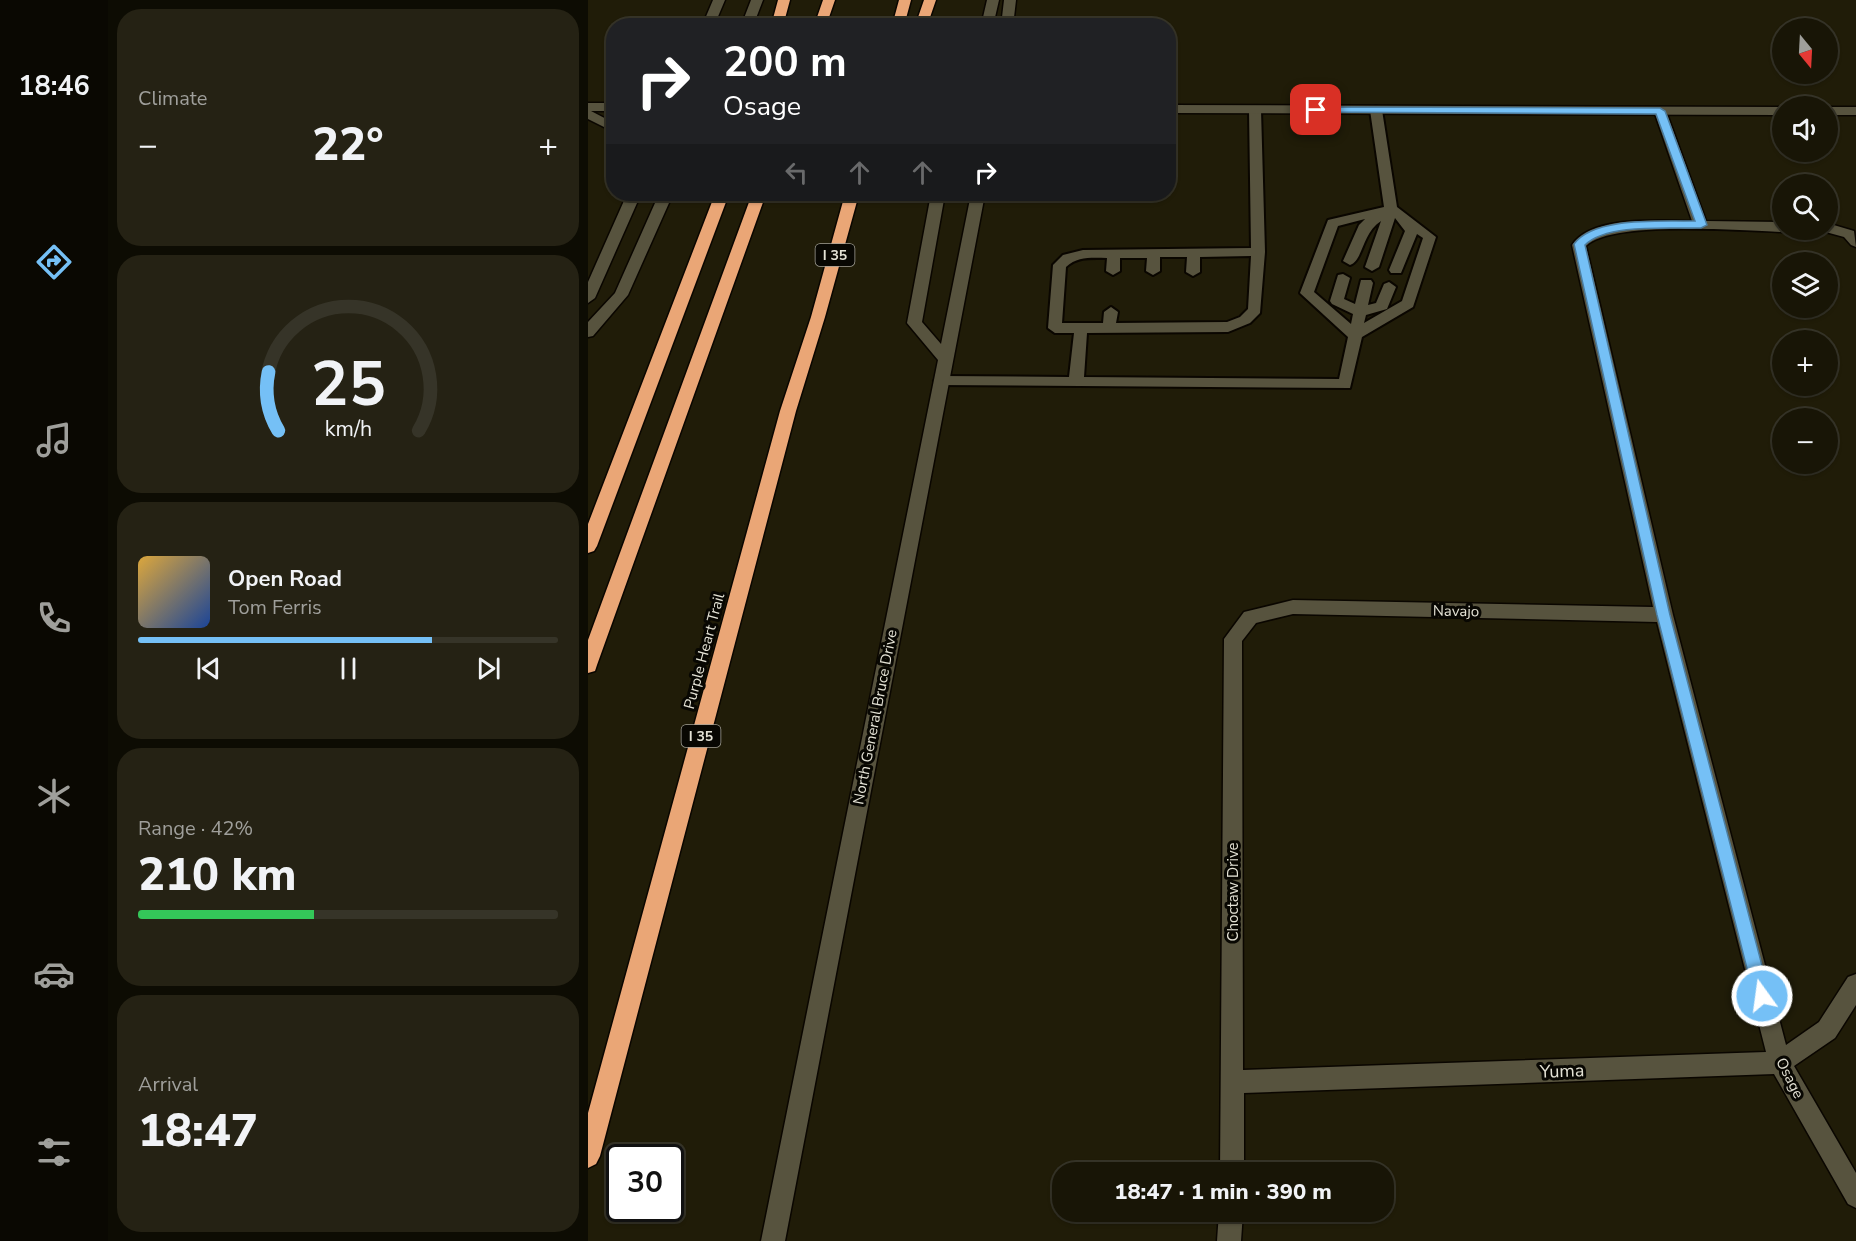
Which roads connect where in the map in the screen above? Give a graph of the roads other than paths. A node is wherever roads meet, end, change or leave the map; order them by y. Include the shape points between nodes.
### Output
1 (718, 0) edge
2 (757, 0) edge
3 (784, 0) edge
4 (829, 0) edge
5 (905, 0) edge
6 (930, 0) edge
7 (993, 0) edge
8 (1010, 0) edge
9 (711, 18) edge
10 (750, 18) edge
11 (779, 18) edge
12 (823, 18) edge
13 (900, 18) edge
14 (924, 18) edge
15 (989, 18) edge
16 (1007, 18) edge
17 (606, 102) edge
18 (606, 107) edge
19 (589, 109) edge
20 (1176, 109) edge
21 (1256, 110) junction
22 (1376, 110) junction
23 (1660, 111) junction
24 (1772, 111) edge
25 (1838, 111) edge
26 (1856, 111) edge
27 (606, 122) edge
28 (631, 201) edge
29 (663, 201) edge
30 (719, 201) edge
31 (756, 201) edge
32 (850, 201) edge
33 (859, 201) edge
34 (937, 201) edge
35 (977, 201) edge
36 (1391, 209) junction
37 (1701, 225) junction
38 (1772, 227) edge
39 (1838, 231) edge
40 (1856, 243) edge
41 (1258, 252) junction
42 (1154, 253) junction
43 (1194, 253) junction
44 (1114, 254) junction
45 (1350, 261) dead end
46 (1372, 267) dead end
47 (1396, 270) dead end
48 (1113, 271) dead end
49 (1153, 271) dead end
50 (1193, 272) dead end
51 (1343, 278) dead end
52 (1366, 283) dead end
53 (1389, 287) dead end
54 (588, 298) edge
55 (1110, 312) dead end
56 (1193, 312) dead end
57 (1360, 312) junction
58 (1152, 313) dead end
59 (818, 317) junction
60 (1193, 327) junction
61 (1081, 328) junction
62 (1109, 328) junction
63 (1151, 328) junction
64 (588, 332) edge
65 (1355, 335) junction
66 (945, 358) junction
67 (941, 381) junction
68 (1076, 382) junction
69 (588, 546) edge
70 (1664, 615) junction
71 (1250, 617) joint
72 (588, 665) edge
73 (1856, 985) edge
74 (1779, 1063) junction
75 (1233, 1082) junction
76 (588, 1156) edge
77 (1232, 1162) edge
78 (1856, 1196) edge
79 (1230, 1222) edge
80 (773, 1241) edge
81 (1229, 1241) edge

1 - 9 street
2 - 10 street
3 - 11 highway
4 - 12 highway
5 - 13 highway
6 - 14 highway
7 - 15 street
8 - 16 street
17 - 19 street
18 - 19 street
19 - 27 street
20 - 21 street
21 - 22 street
21 - 41 lane
22 - 23 street
22 - 36 lane
23 - 24 street
23 - 37 street
25 - 26 street
28 - 54 street
29 - 64 street via 621,295
30 - 69 highway
31 - 72 highway
32 - 59 highway, Purple Heart Trail / I 35
33 - 59 highway
34 - 66 street via 914,323
35 - 66 street, North General Bruce Drive
36 - 45 lane via 1365,225
36 - 46 lane
36 - 47 lane via 1412,230
36 - 65 lane via 1430,237 1408,304
36 - 65 lane via 1333,224 1307,293
37 - 38 street
37 - 70 street, Osage via 1621,227 1589,235 1579,244
39 - 40 street via 1849,234
41 - 43 lane
41 - 60 lane via 1255,310 1245,320 1228,327
42 - 43 lane
42 - 44 lane
42 - 49 lane
43 - 50 lane
44 - 48 lane
44 - 61 lane via 1083,254 1060,265 1055,328
51 - 57 lane via 1337,301
52 - 57 lane
53 - 57 lane via 1382,306
55 - 62 lane
56 - 60 lane
57 - 65 lane
58 - 63 lane
59 - 76 highway, Purple Heart Trail / I 35 via 788,411
60 - 63 lane
61 - 62 lane
61 - 68 lane
62 - 63 lane
65 - 68 lane via 1345,384
66 - 67 street, North General Bruce Drive
67 - 68 lane
67 - 80 street, North General Bruce Drive
70 - 71 street, Navajo via 1293,607
70 - 74 street, Osage
71 - 75 street, Choctaw Drive via 1233,639
73 - 74 street via 1827,1030
74 - 75 street, Yuma
74 - 78 street, Osage
75 - 77 street, Choctaw Drive
79 - 81 street

